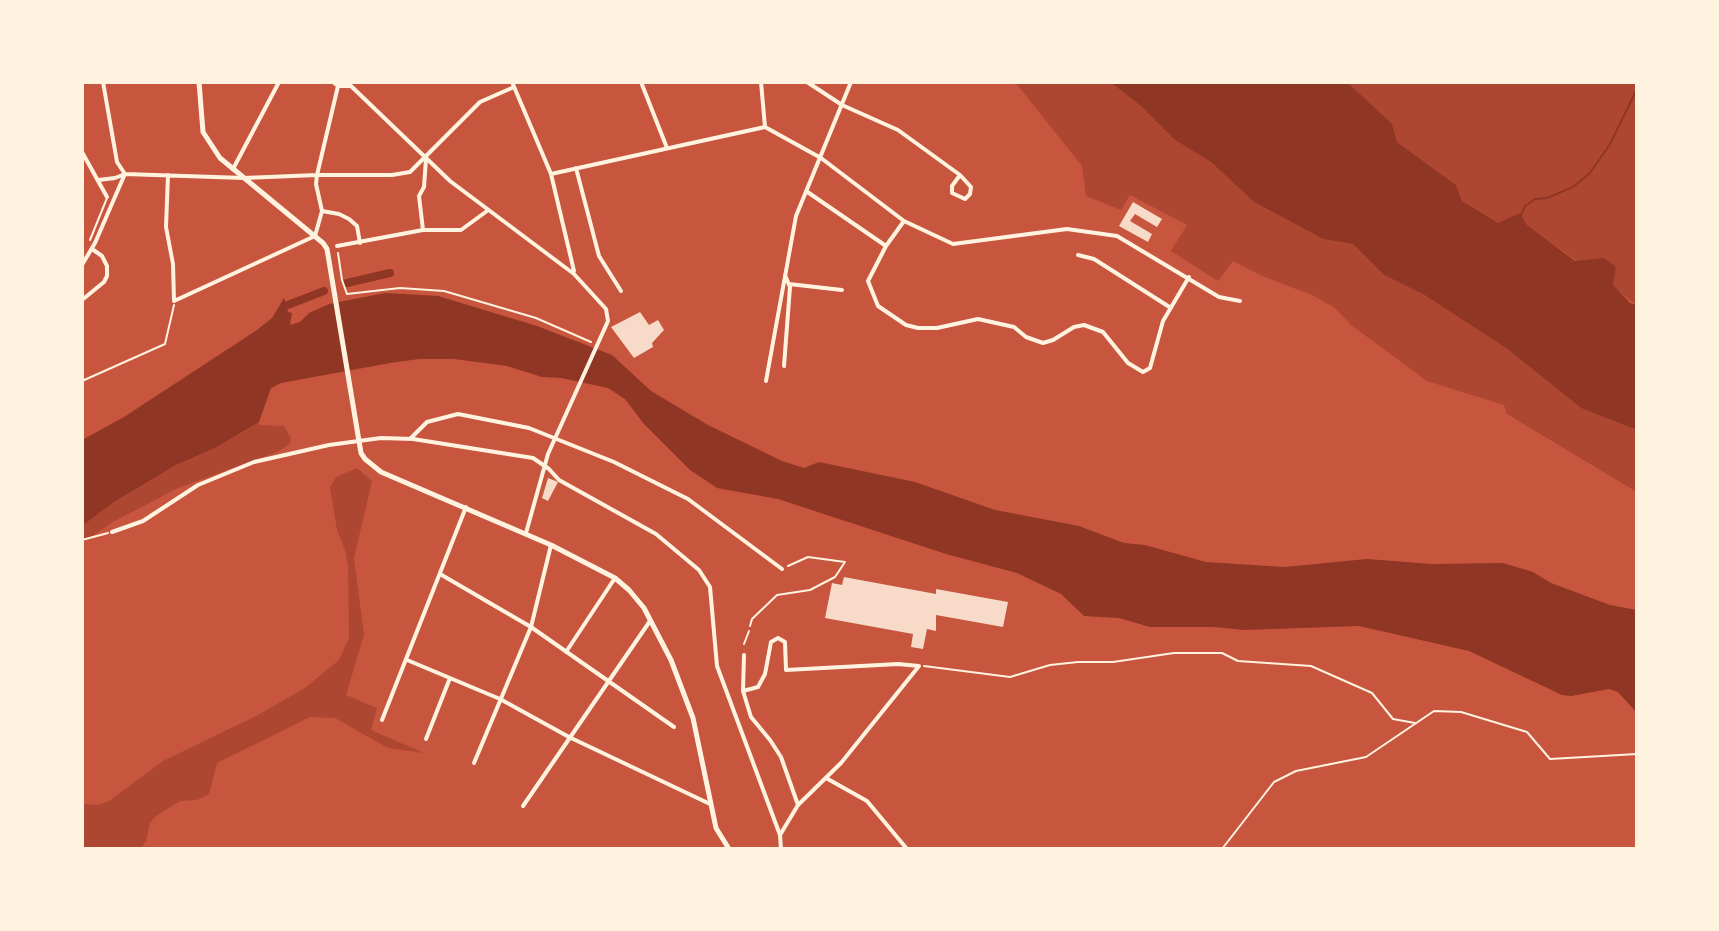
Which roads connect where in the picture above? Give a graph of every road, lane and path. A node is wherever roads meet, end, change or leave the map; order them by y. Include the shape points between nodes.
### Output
1 (103, 82) edge
2 (199, 82) edge
3 (279, 82) edge
4 (641, 82) edge
5 (761, 82) edge
6 (807, 82) edge
7 (851, 82) edge
8 (336, 84) edge
9 (352, 84) edge
10 (513, 84) edge
11 (842, 105) junction
12 (765, 127) junction
13 (667, 148) junction
14 (82, 152) edge
15 (426, 158) junction
16 (821, 158) junction
17 (576, 168) junction
18 (233, 169) junction
19 (125, 174) junction
20 (551, 174) junction
21 (168, 175) junction
22 (317, 175) junction
23 (960, 175) junction
24 (244, 178) junction
25 (98, 180) junction
26 (806, 191) junction
27 (107, 197) joint
28 (322, 211) junction
29 (487, 211) junction
30 (904, 221) junction
31 (423, 230) junction
32 (315, 236) junction
33 (90, 240) dead end
34 (360, 243) junction
35 (337, 246) joint
36 (886, 246) junction
37 (82, 247) edge
38 (92, 249) junction
39 (1078, 255) dead end
40 (87, 256) junction
41 (82, 265) edge
42 (784, 272) junction
43 (574, 274) junction
44 (1189, 277) junction
45 (789, 284) junction
46 (842, 290) dead end
47 (621, 291) dead end
48 (82, 300) edge
49 (174, 301) junction
50 (1240, 301) dead end
51 (1171, 308) junction
52 (591, 342) dead end
53 (784, 366) dead end
54 (82, 381) edge
55 (766, 381) dead end
56 (410, 439) junction
57 (544, 466) junction
58 (466, 507) junction
59 (112, 532) joint
60 (526, 533) junction
61 (82, 540) edge
62 (551, 545) junction
63 (782, 569) joint
64 (440, 574) junction
65 (615, 578) junction
66 (650, 621) junction
67 (531, 627) junction
68 (749, 631) joint
69 (744, 644) dead end
70 (566, 652) junction
71 (744, 655) dead end
72 (407, 660) junction
73 (919, 666) junction
74 (450, 678) junction
75 (607, 681) junction
76 (743, 691) junction
77 (500, 699) junction
78 (382, 720) dead end
79 (1415, 723) junction
80 (674, 727) dead end
81 (569, 737) junction
82 (426, 739) dead end
83 (1637, 754) edge
84 (474, 763) dead end
85 (826, 778) junction
86 (710, 804) junction
87 (798, 805) junction
88 (523, 806) dead end
89 (780, 835) junction
90 (729, 849) edge
91 (781, 849) edge
92 (907, 849) edge
93 (1222, 849) edge

1 - 19 street via 117,162
2 - 18 street via 203,132
3 - 18 street
4 - 13 street
5 - 12 street
6 - 11 street
7 - 11 street
8 - 9 street
8 - 22 street
9 - 15 street
10 - 15 street via 480,102
10 - 20 street
11 - 16 street
11 - 23 street via 898,130
12 - 13 street
12 - 16 street
13 - 17 street
14 - 25 street
15 - 22 street via 410,172 392,175
15 - 29 street
15 - 31 street via 419,196
16 - 26 street
16 - 30 street
17 - 20 street
17 - 47 street via 599,256
18 - 24 street
19 - 21 street
19 - 25 street
19 - 38 street
20 - 43 street
21 - 24 street
21 - 49 street via 166,227
22 - 24 street
22 - 28 street
23 - 23 street via 952,193 965,199 971,187
24 - 32 street
25 - 27 street
26 - 36 street
26 - 42 street
27 - 33 lane
28 - 32 street
28 - 34 street via 349,219 357,226
29 - 31 street via 461,230
29 - 43 street
30 - 36 street
30 - 44 street via 953,244 1067,229 1117,236
31 - 34 street
32 - 49 street
32 - 58 street via 330,255 361,453 381,472
34 - 35 street
35 - 52 path via 347,294 400,288 444,291 536,318
36 - 51 street via 868,281 872,294 878,306 918,328 978,319 1014,327 1043,343 1074,327 1092,327 1143,372 1150,368
37 - 40 street
38 - 40 street
38 - 48 street via 102,256 107,276
39 - 51 street via 1094,259
40 - 41 street
42 - 45 street
42 - 55 street
43 - 57 street via 606,309 608,321
44 - 50 street via 1219,297
44 - 51 street
45 - 46 street
45 - 53 street
49 - 54 path via 165,344
56 - 57 street via 533,458
56 - 59 street via 329,445 254,462 198,485 143,521
56 - 63 street via 427,422 458,414 529,428 688,499
57 - 60 street
57 - 89 street via 559,480 656,534 699,570 710,587 717,666
58 - 60 street
58 - 64 street
59 - 61 path
60 - 62 street
62 - 65 street
62 - 67 street
63 - 68 path via 808,557 845,562 835,577 810,590 777,595 752,619
64 - 67 street
64 - 72 street
65 - 66 street
65 - 70 street
66 - 75 street
66 - 86 street via 693,718
67 - 70 street
67 - 77 street
68 - 69 lane
70 - 75 street
71 - 76 street
72 - 74 street
72 - 78 street
73 - 76 street via 786,670 785,642 778,638 771,642 758,687
73 - 79 path via 1010,677 1050,665 1222,653 1238,661 1311,666 1372,693 1393,719
73 - 85 street
74 - 77 street
74 - 82 street
75 - 80 street
75 - 81 street
76 - 87 street via 751,717 781,757
77 - 81 street
77 - 84 street
79 - 83 path via 1447,710 1527,732 1550,759
79 - 93 path via 1366,757 1296,771 1274,782
81 - 86 street
81 - 88 street
85 - 87 street
85 - 92 street via 867,801
86 - 90 street
87 - 89 street
89 - 91 street

